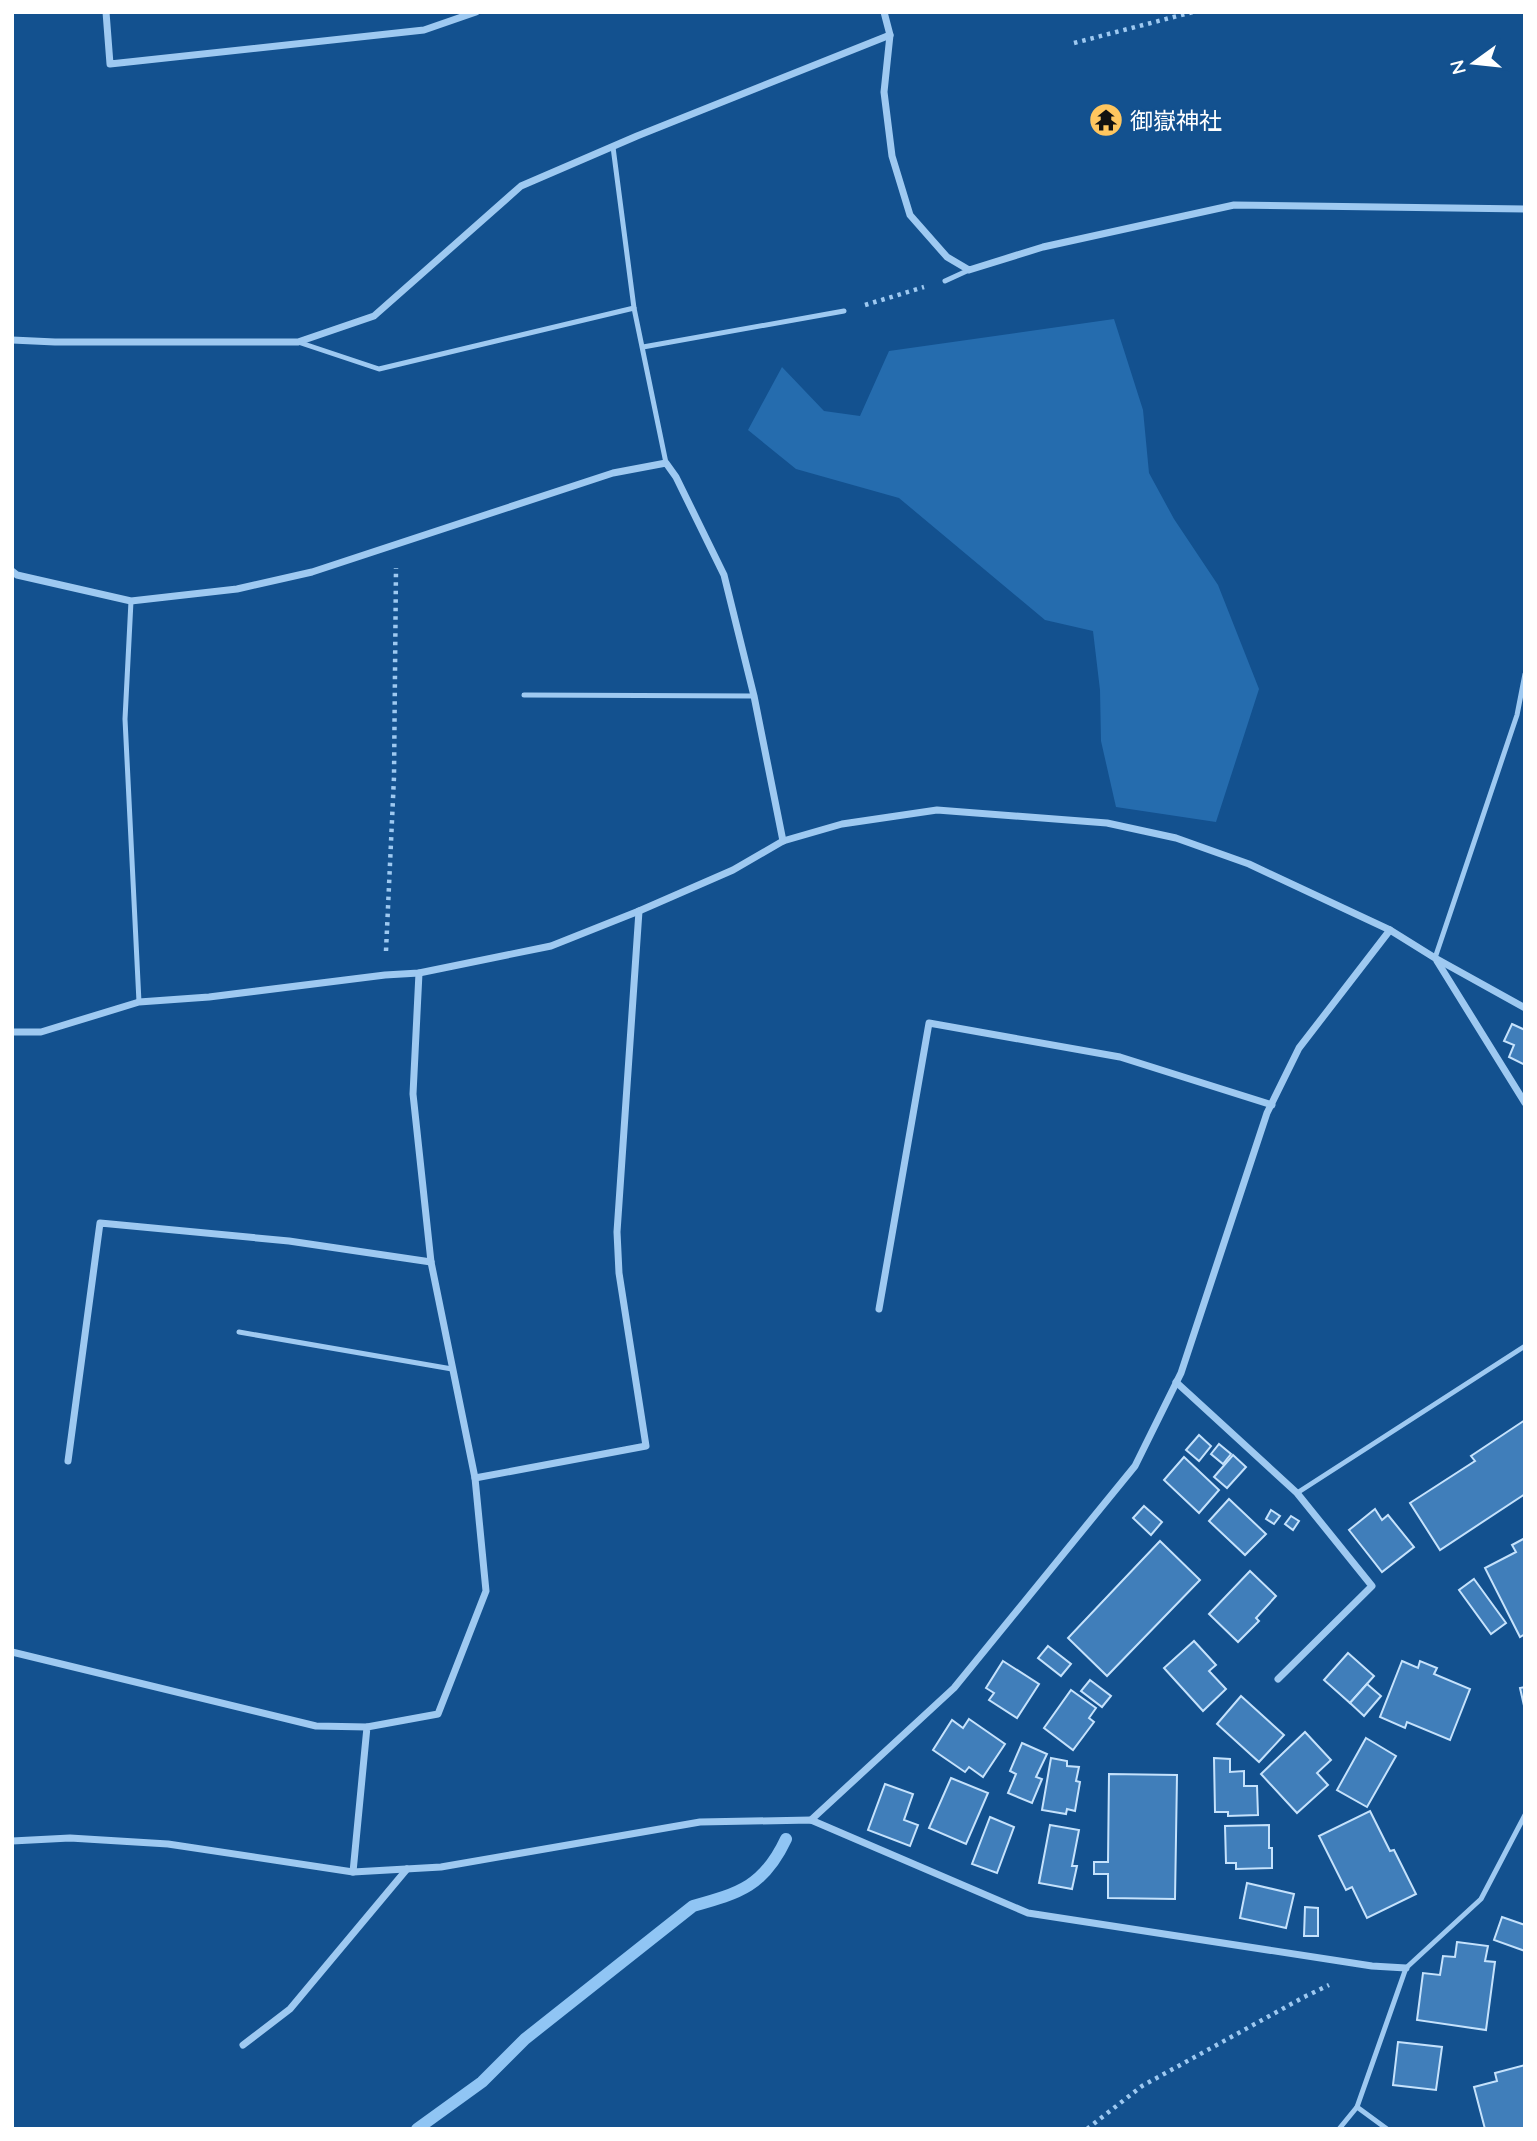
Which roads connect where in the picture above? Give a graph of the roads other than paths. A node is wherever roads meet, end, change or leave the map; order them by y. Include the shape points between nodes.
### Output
1 (106, 12) edge
2 (476, 12) edge
3 (884, 12) edge
4 (890, 35) junction
5 (612, 147) junction
6 (1525, 209) edge
7 (969, 270) junction
8 (945, 281) road end
9 (634, 308) junction
10 (845, 312) road end
11 (12, 340) edge
12 (298, 342) junction
13 (643, 347) junction
14 (666, 463) junction
15 (12, 571) edge
16 (131, 601) junction
17 (1525, 674) edge
18 (524, 695) dead end
19 (754, 696) junction
20 (783, 841) junction
21 (639, 911) junction
22 (1390, 930) junction
23 (1435, 958) junction
24 (419, 973) junction
25 (139, 1002) junction
26 (1525, 1008) edge
27 (12, 1032) edge
28 (1525, 1103) edge
29 (1272, 1105) junction
30 (431, 1262) junction
31 (879, 1309) dead end
32 (239, 1332) dead end
33 (1525, 1346) edge
34 (452, 1369) junction
35 (1176, 1382) junction
36 (68, 1461) dead end
37 (475, 1478) junction
38 (1297, 1493) junction
39 (12, 1652) edge
40 (1278, 1679) dead end
41 (367, 1727) junction
42 (1525, 1815) edge
43 (811, 1820) junction
44 (12, 1840) edge
45 (407, 1869) junction
46 (353, 1871) junction
47 (1406, 1968) junction
48 (243, 2045) dead end
49 (1357, 2107) junction
50 (1339, 2129) edge
51 (1387, 2129) edge

1 - 2 street via 110,64 424,30
3 - 4 street
4 - 5 street
4 - 7 street via 884,92 892,156 910,215 947,257
5 - 9 lane
5 - 12 street via 521,186 374,316
6 - 7 street via 1234,205 1043,247
7 - 8 lane
9 - 12 lane via 379,369
9 - 13 lane
10 - 13 lane
11 - 12 street
13 - 14 lane
14 - 16 street via 613,474 312,572 237,589
14 - 19 street via 724,575
15 - 16 street
16 - 25 lane via 125,719
17 - 23 lane via 1517,715
18 - 19 lane
19 - 20 street
20 - 21 street via 733,870
20 - 22 street via 842,824 937,810 1107,824 1176,838 1249,864
21 - 24 street via 551,946
21 - 37 street via 617,1232 619,1273 646,1446
22 - 23 street
22 - 29 street via 1299,1048
23 - 26 street
23 - 28 street
24 - 25 street
24 - 30 street via 412,1094
25 - 27 street via 41,1032
29 - 31 street via 1120,1057 929,1023
29 - 35 street
30 - 34 street
30 - 36 street via 289,1241 100,1223
32 - 34 lane
33 - 38 lane
34 - 37 street
35 - 38 street
35 - 43 street via 1135,1466 954,1688
37 - 41 street via 486,1591 438,1714
38 - 40 street via 1372,1586
39 - 41 street via 316,1726
41 - 46 street
42 - 47 lane via 1481,1899
43 - 45 street via 700,1822
43 - 47 street via 1028,1913
44 - 46 street via 71,1838 168,1844
45 - 46 street
45 - 48 street via 290,2009
47 - 49 lane
49 - 50 lane
49 - 51 lane

